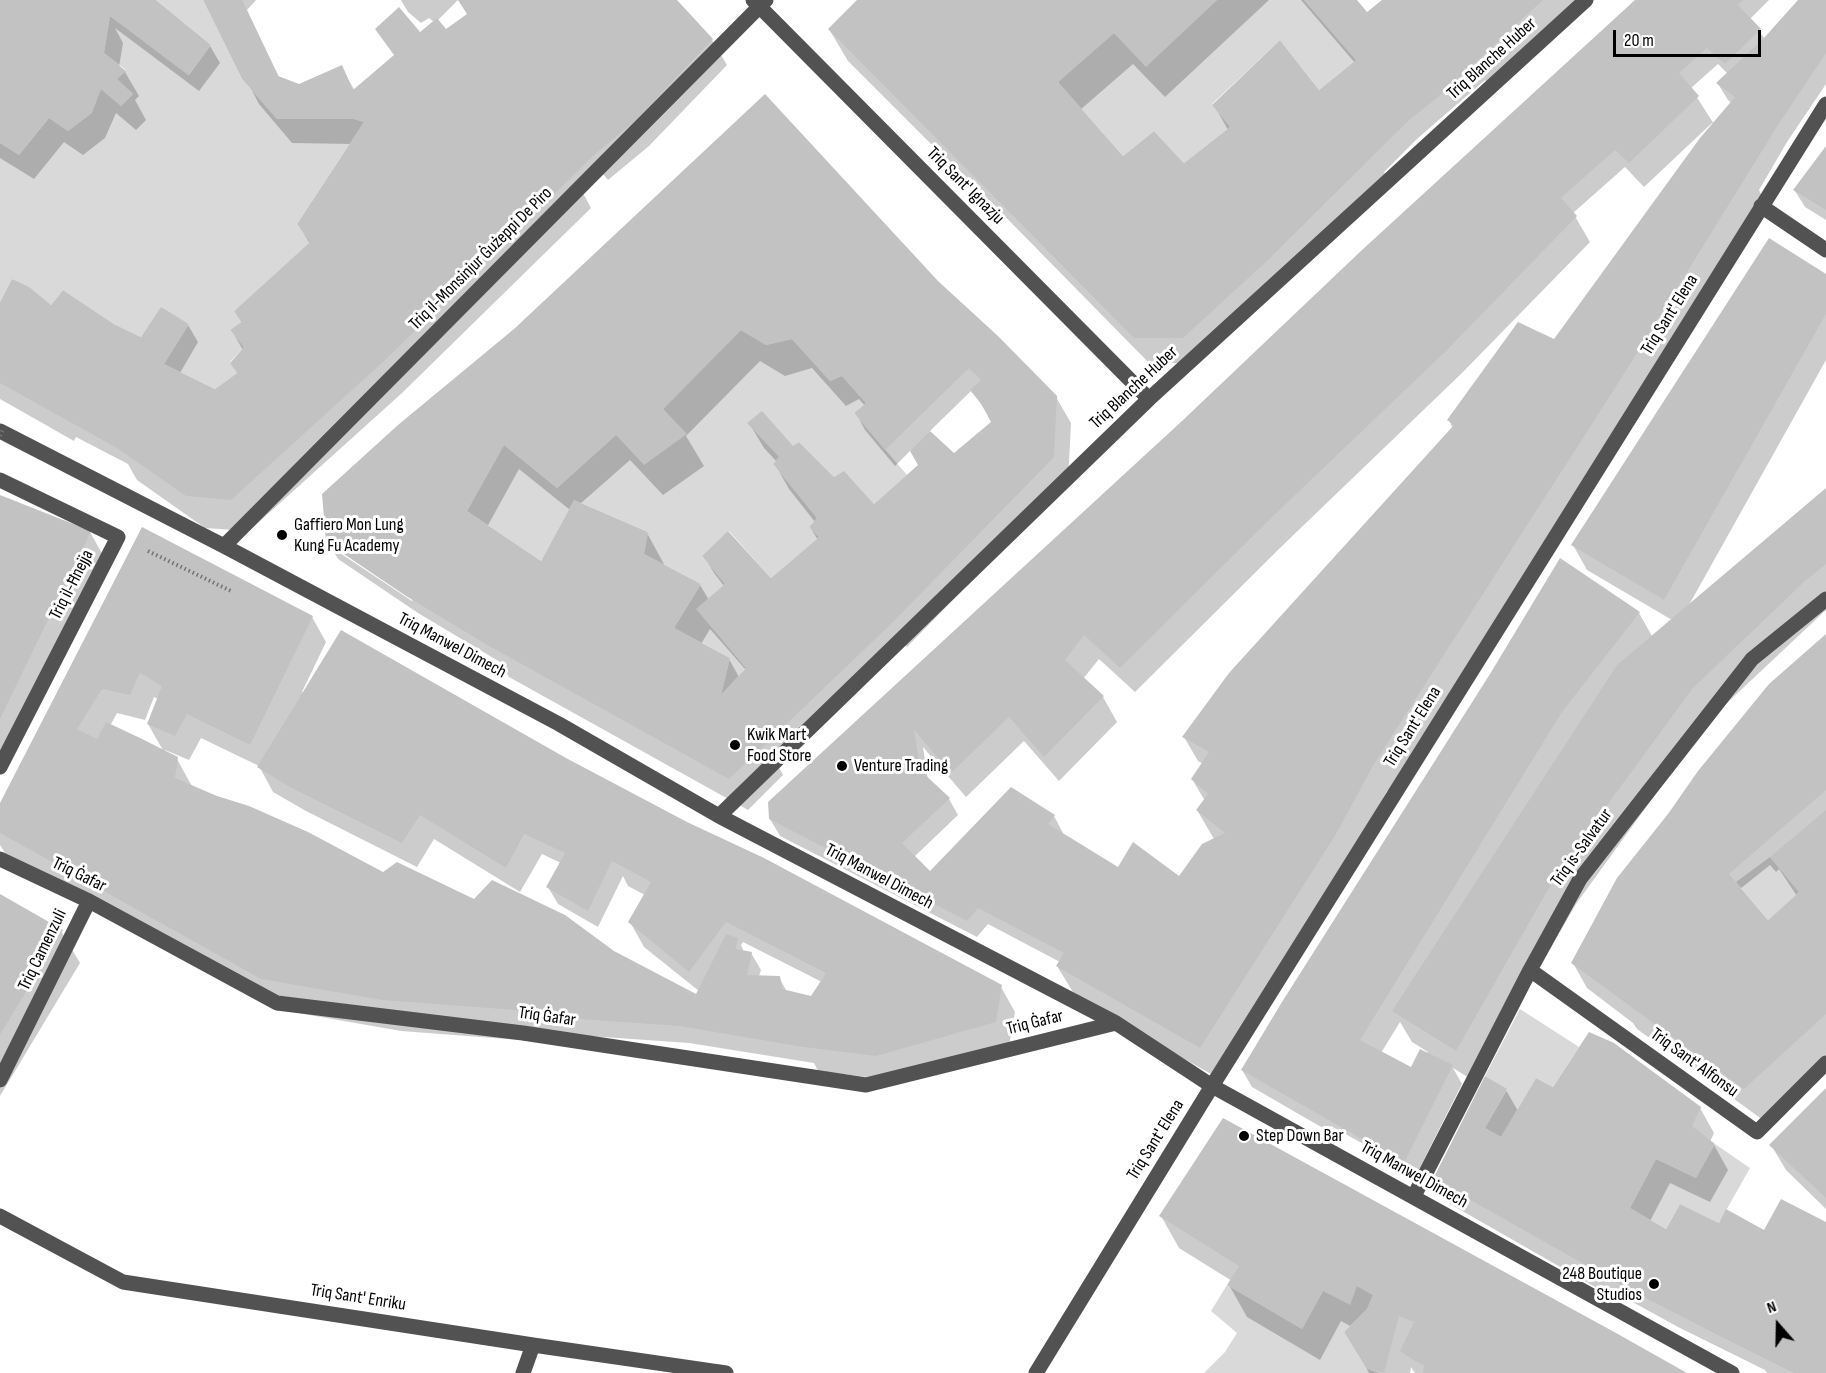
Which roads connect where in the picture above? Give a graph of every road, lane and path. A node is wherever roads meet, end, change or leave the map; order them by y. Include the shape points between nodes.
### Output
1 (1586, 0) edge
2 (759, 2) edge
3 (1826, 104) edge
4 (1761, 206) junction
5 (1826, 250) edge
6 (1149, 399) junction
7 (2, 430) edge
8 (0, 436) edge
9 (0, 480) edge
10 (224, 546) junction
11 (1826, 600) edge
12 (0, 767) edge
13 (719, 816) junction
14 (0, 859) edge
15 (89, 901) junction
16 (1530, 969) junction
17 (1116, 1023) junction
18 (1826, 1063) edge
19 (0, 1080) edge
20 (1212, 1086) junction
21 (1414, 1196) junction
22 (0, 1216) edge
23 (533, 1345) junction
24 (523, 1373) edge
25 (726, 1373) edge
26 (1036, 1373) edge
27 (1732, 1373) edge

1 - 6 street, Triq Blanche Huber
2 - 6 street, Triq Sant' Ignazju
2 - 10 street, Triq il-Monsinjur Ġużeppi De Piro
3 - 4 street, Triq Sant' Elena
4 - 5 street
4 - 20 street, Triq Sant' Elena
6 - 13 street, Triq Blanche Huber
7 - 8 path, bridge
7 - 10 street, Triq Manwel Dimech
9 - 12 street, Triq il-Ħnejja via 118,537
10 - 13 street, Triq Manwel Dimech via 559,724
11 - 16 street, Triq is-Salvatur via 1752,659 1580,879
13 - 17 street, Triq Manwel Dimech
14 - 15 street, Triq Ġafar
15 - 17 street, Triq Ġafar via 277,1003 523,1033 866,1084
15 - 19 street, Triq Camenzuli
16 - 18 street, Triq Sant' Alfonsu via 1757,1132
16 - 21 street, Triq is-Salvatur
17 - 20 street, Triq Manwel Dimech
20 - 21 street, Triq Manwel Dimech
20 - 26 street, Triq Sant' Elena
21 - 27 street, Triq Manwel Dimech
22 - 23 street, Triq Sant' Enriku via 123,1282
23 - 24 street
23 - 25 street, Triq Sant' Enriku

